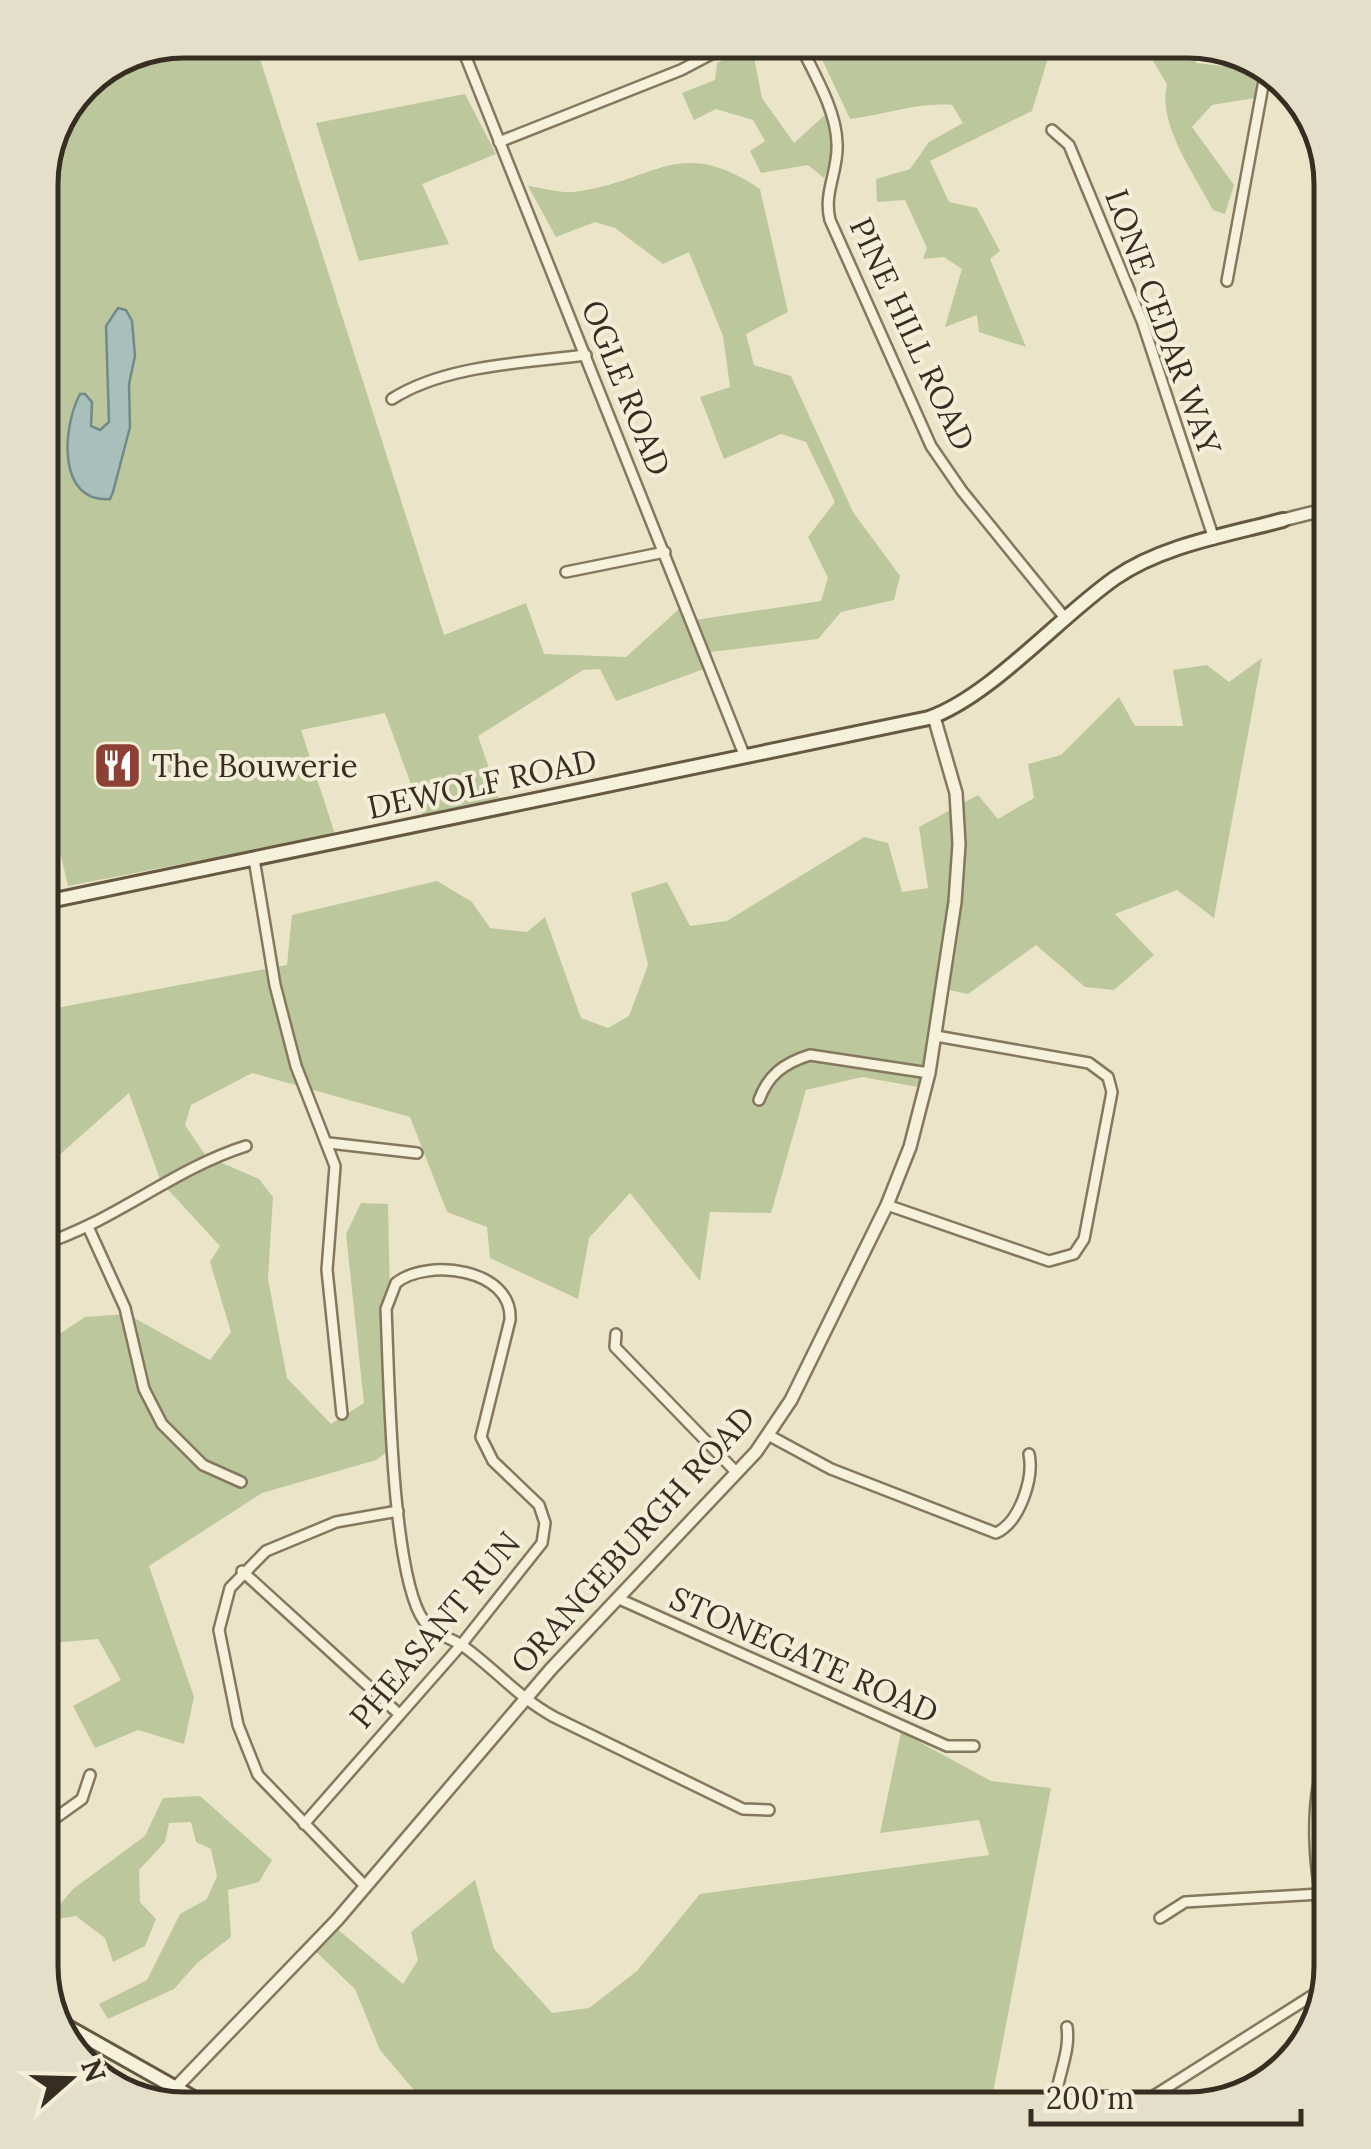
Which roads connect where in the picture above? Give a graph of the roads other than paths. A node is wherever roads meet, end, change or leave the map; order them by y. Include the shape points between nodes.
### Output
1 (465, 58) edge
2 (704, 58) edge
3 (805, 58) edge
4 (1264, 83) edge
5 (1052, 130) dead end
6 (500, 142) junction
7 (1228, 281) dead end
8 (586, 354) junction
9 (392, 399) dead end
10 (1314, 512) edge
11 (1283, 520) joint
12 (1214, 539) junction
13 (665, 552) junction
14 (566, 572) dead end
15 (1065, 618) junction
16 (934, 716) junction
17 (745, 756) junction
18 (254, 860) junction
19 (58, 899) edge
20 (936, 1036) junction
21 (929, 1073) junction
22 (759, 1100) dead end
23 (329, 1143) junction
24 (246, 1146) dead end
25 (417, 1153) dead end
26 (887, 1205) junction
27 (89, 1228) junction
28 (58, 1239) edge
29 (616, 1334) dead end
30 (342, 1414) dead end
31 (770, 1436) junction
32 (1029, 1454) dead end
33 (737, 1473) junction
34 (241, 1482) dead end
35 (398, 1511) junction
36 (242, 1571) junction
37 (616, 1598) junction
38 (461, 1645) junction
39 (524, 1701) junction
40 (399, 1714) junction
41 (974, 1746) dead end
42 (90, 1774) dead end
43 (769, 1810) dead end
44 (58, 1816) edge
45 (304, 1824) junction
46 (366, 1887) junction
47 (1314, 1894) edge
48 (1160, 1918) dead end
49 (1309, 1997) edge
50 (1067, 2027) dead end
51 (76, 2031) edge
52 (180, 2087) junction
53 (175, 2091) edge
54 (186, 2091) edge
55 (1055, 2092) edge
56 (1160, 2092) edge

1 - 6 street, OGLE ROAD
2 - 6 street
3 - 15 street, PINE HILL ROAD via 836,133 830,220 920,424 962,492
4 - 7 street
5 - 12 street, LONE CEDAR WAY via 1069,145 1132,295
6 - 8 street, OGLE ROAD
8 - 9 street via 472,372
8 - 13 street, OGLE ROAD
10 - 11 street
11 - 12 main road
12 - 15 main road via 1131,568
13 - 14 street
13 - 17 street, OGLE ROAD
15 - 16 main road via 964,701
16 - 17 main road, DEWOLF ROAD
16 - 20 street, ORANGEBURGH ROAD via 956,793 959,844
17 - 18 main road, DEWOLF ROAD
18 - 19 main road, DEWOLF ROAD
18 - 23 street via 296,1066
20 - 21 street, ORANGEBURGH ROAD
20 - 26 street via 1088,1063 1108,1076 1112,1092 1084,1239 1074,1254 1050,1260
21 - 22 street via 810,1056 791,1061 766,1082
21 - 26 street, ORANGEBURGH ROAD
23 - 25 street
23 - 30 street via 334,1166 327,1270
24 - 27 street
26 - 31 street, ORANGEBURGH ROAD
27 - 28 street
27 - 34 street via 125,1308 153,1408 188,1454
29 - 33 street via 614,1347
31 - 32 street via 832,1469 996,1533 1011,1522 1032,1472
31 - 33 street, ORANGEBURGH ROAD
33 - 37 street, ORANGEBURGH ROAD
35 - 36 street via 316,1528 266,1551
35 - 38 street via 418,1611 432,1630
35 - 38 street, PHEASANT RUN via 387,1300 396,1283 413,1273 490,1279 508,1301 510,1320 482,1437 493,1462 534,1498 545,1524 537,1552
36 - 40 street
36 - 45 street via 224,1602 219,1630 234,1708 258,1775
37 - 39 street, ORANGEBURGH ROAD
37 - 41 street, STONEGATE ROAD via 947,1746
38 - 39 street
38 - 40 street, PHEASANT RUN
39 - 43 street via 743,1810
39 - 46 street, ORANGEBURGH ROAD
40 - 45 street, PHEASANT RUN
42 - 44 street via 82,1799
45 - 46 street
46 - 52 street, ORANGEBURGH ROAD
47 - 48 street via 1185,1902
49 - 56 street
50 - 55 street
51 - 52 main road
52 - 53 street, ORANGEBURGH ROAD
52 - 54 main road

